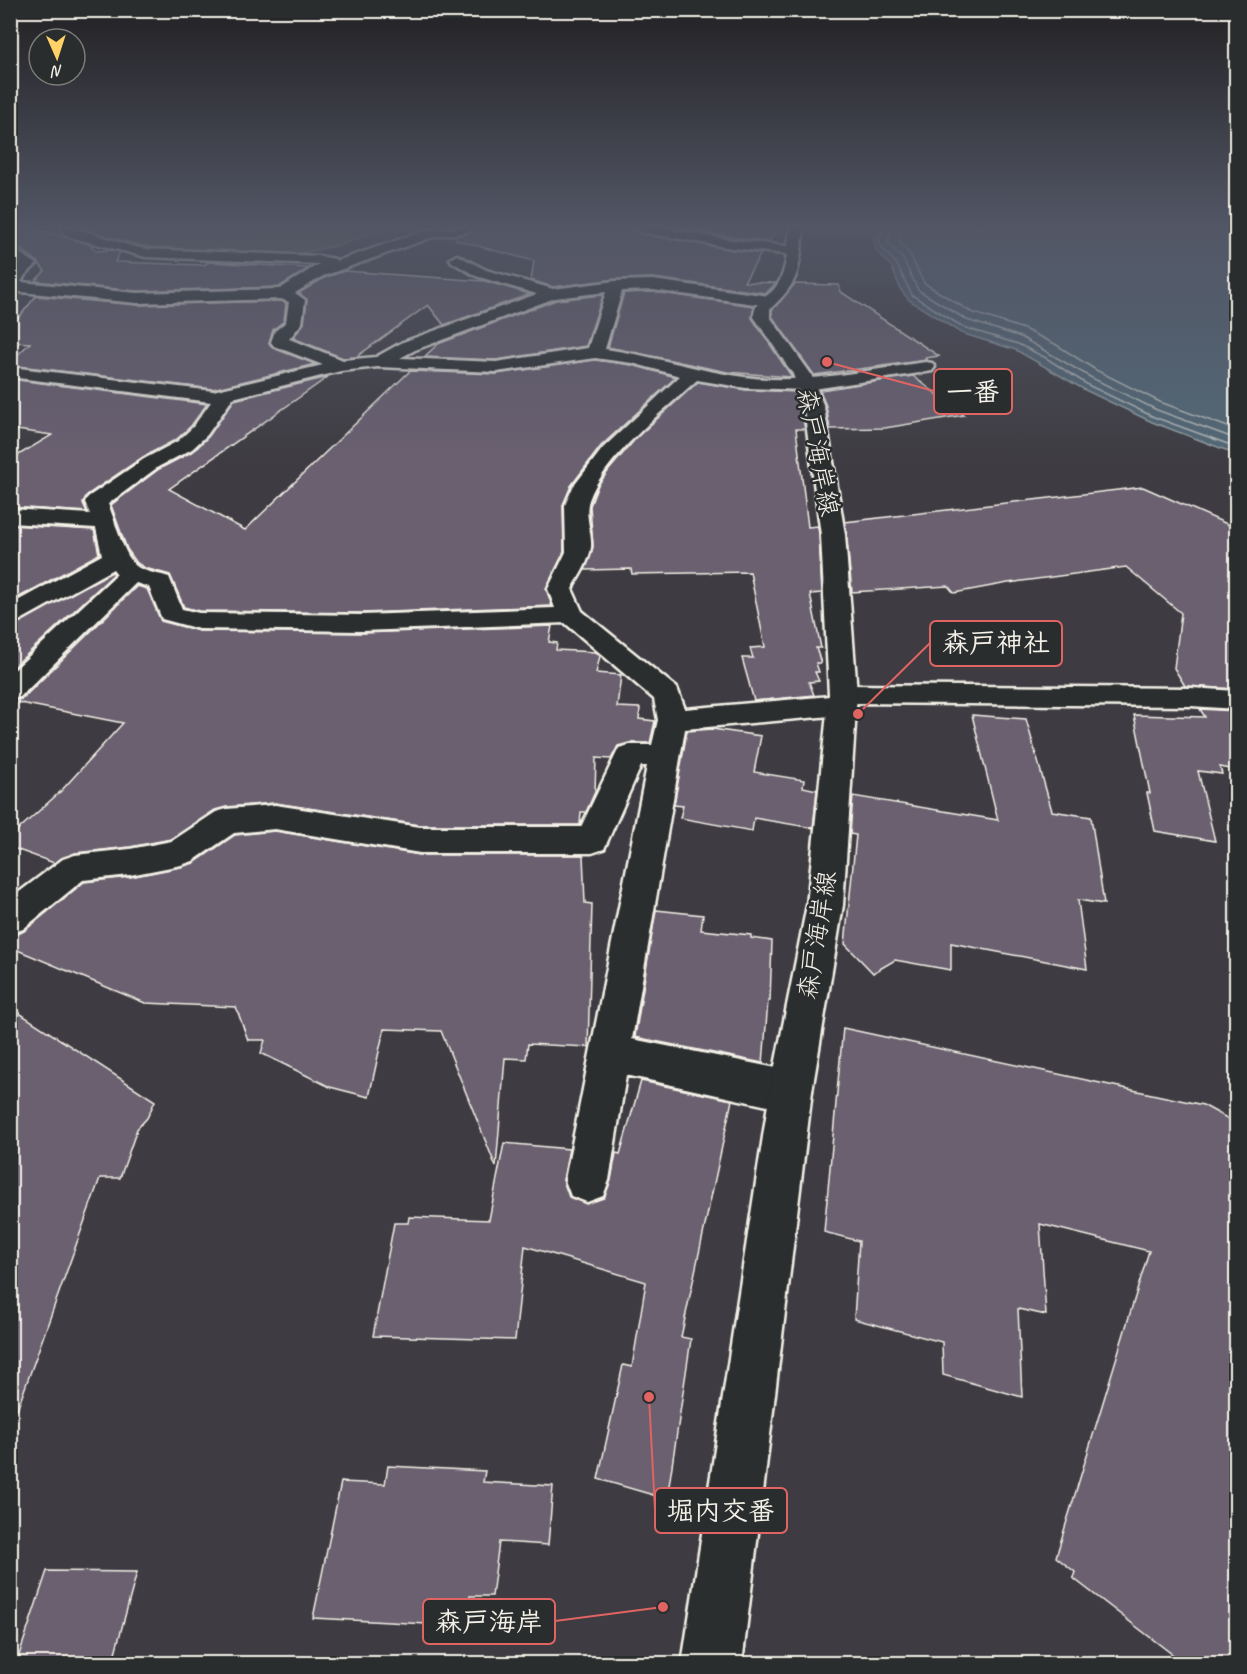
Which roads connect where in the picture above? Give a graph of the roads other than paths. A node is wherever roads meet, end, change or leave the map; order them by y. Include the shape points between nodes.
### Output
1 (296, 306) edge
2 (519, 306) edge
3 (610, 306) edge
4 (764, 306) edge
5 (595, 353) junction
6 (378, 362) junction
7 (341, 366) junction
8 (926, 368) dead end
9 (10, 372) edge
10 (693, 374) junction
11 (807, 384) junction
12 (225, 396) junction
13 (10, 516) edge
14 (104, 522) junction
15 (123, 566) junction
16 (571, 615) junction
17 (10, 616) edge
18 (10, 690) edge
19 (842, 700) junction
20 (1236, 700) edge
21 (673, 720) junction
22 (664, 755) junction
23 (10, 919) edge
24 (611, 1053) junction
25 (791, 1091) junction
26 (587, 1180) dead end
27 (712, 1664) edge

1 - 7 street via 294,323 280,335 280,342
2 - 6 street via 409,346
3 - 5 street
4 - 11 street, 森戸海岸線 via 762,317
5 - 6 street via 496,367
5 - 10 street via 633,358
6 - 7 street
7 - 12 street
8 - 11 street
9 - 12 street
10 - 11 street via 746,382
10 - 16 street via 585,482 576,505 579,550 560,589
11 - 19 street, 森戸海岸線 via 833,535
12 - 14 street via 185,445 151,463 96,502
13 - 14 street
14 - 15 street
15 - 16 street via 160,582 171,614 199,621 362,624
15 - 17 street
15 - 18 street
16 - 21 street via 667,695
19 - 20 street
19 - 21 street
19 - 25 street, 森戸海岸線 via 825,905
21 - 22 street
22 - 23 street via 630,756 592,840 420,840 275,817 227,821 181,852 75,868
22 - 24 street
24 - 25 street
24 - 26 street
25 - 27 street, 森戸海岸線

